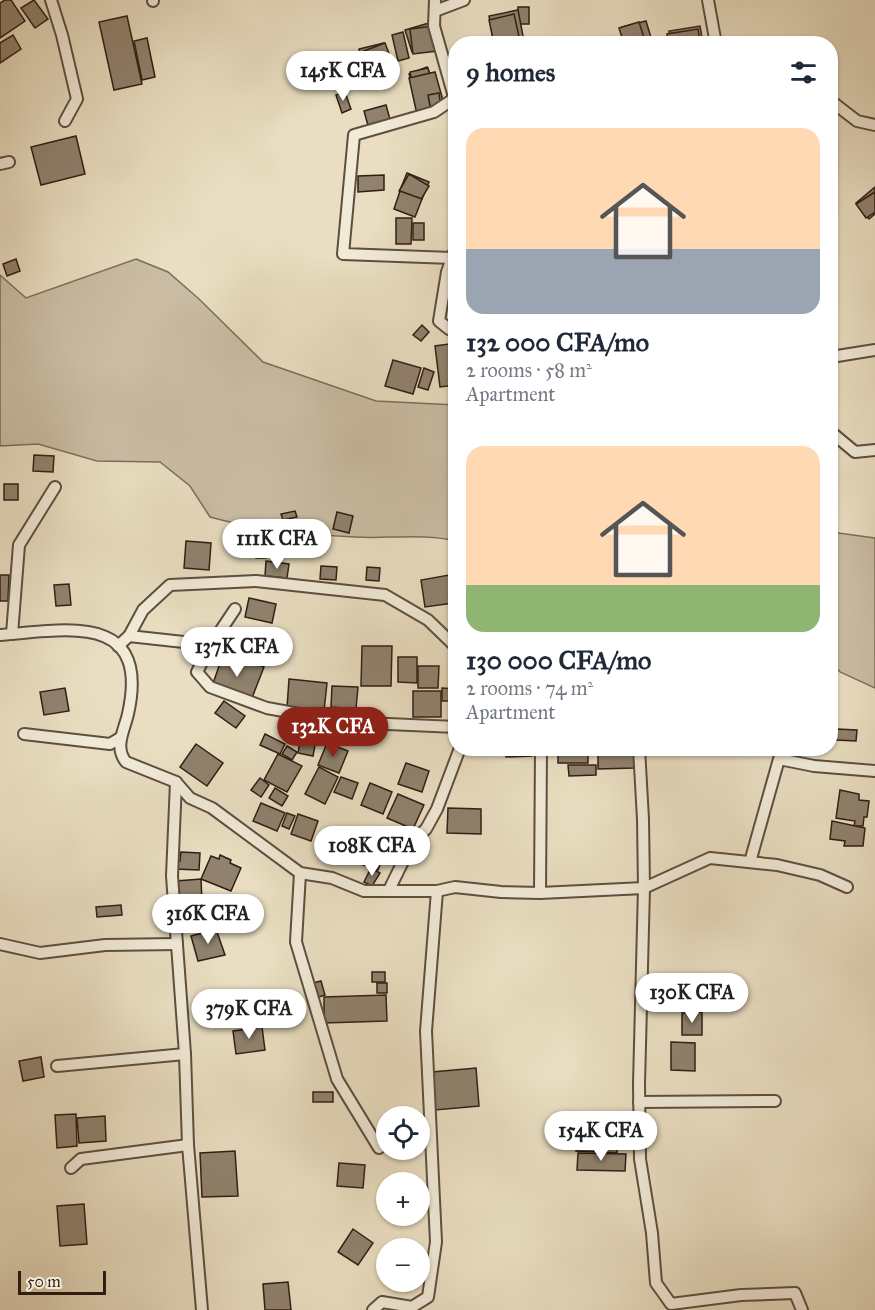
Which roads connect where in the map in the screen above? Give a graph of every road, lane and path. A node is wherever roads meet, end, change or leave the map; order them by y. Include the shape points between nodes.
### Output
1 (51, 0) edge
2 (464, 0) edge
3 (708, 0) edge
4 (435, 6) edge
5 (715, 36) edge
6 (448, 76) edge
7 (448, 105) edge
8 (838, 106) edge
9 (65, 121) dead end
10 (875, 125) edge
11 (448, 252) edge
12 (448, 269) edge
13 (448, 328) edge
14 (875, 350) edge
15 (838, 356) edge
16 (838, 438) edge
17 (875, 450) edge
18 (55, 487) dead end
19 (235, 609) dead end
20 (12, 634) junction
21 (0, 635) edge
22 (129, 636) junction
23 (448, 639) edge
24 (211, 645) junction
25 (118, 646) junction
26 (448, 727) edge
27 (24, 734) dead end
28 (120, 738) junction
29 (457, 756) edge
30 (541, 756) edge
31 (639, 756) edge
32 (875, 771) edge
33 (176, 782) junction
34 (750, 862) junction
35 (300, 873) junction
36 (847, 887) dead end
37 (644, 888) junction
38 (389, 890) junction
39 (437, 891) junction
40 (540, 893) junction
41 (0, 944) edge
42 (177, 944) junction
43 (185, 1054) junction
44 (57, 1066) dead end
45 (775, 1101) dead end
46 (639, 1102) junction
47 (376, 1143) edge
48 (188, 1145) junction
49 (71, 1168) dead end
50 (202, 1310) edge
51 (373, 1310) edge
52 (802, 1310) edge

1 - 9 street via 77,99
2 - 4 street
3 - 5 street
4 - 6 street via 434,26
7 - 11 street via 354,135 343,254
8 - 10 street via 857,121
12 - 13 street via 439,321
14 - 15 street
16 - 17 street via 855,452
18 - 20 street via 19,545
19 - 24 street
20 - 21 street
20 - 25 street via 78,629 101,634
22 - 23 street via 143,610 170,585 256,581 385,595 428,620
22 - 24 street
22 - 25 street
24 - 26 street via 197,672 210,687 236,698 343,722
25 - 28 street via 128,659 132,675 128,714
27 - 28 street via 110,744
28 - 33 street via 121,756 126,762
29 - 38 street via 437,809 426,829 413,841
30 - 40 street
31 - 37 street
32 - 34 street via 779,759
33 - 35 street via 190,798 212,808
33 - 42 street via 172,876
34 - 36 street via 820,875
34 - 37 street via 710,858
35 - 38 street via 332,878 364,891
35 - 47 street via 296,942 337,1079
37 - 40 street
37 - 46 street
38 - 39 street
39 - 40 street via 455,887
39 - 51 street via 426,1031 436,1242 428,1297 412,1307 382,1302
41 - 42 street via 40,953 105,945
42 - 43 street
43 - 44 street
43 - 48 street
45 - 46 street
46 - 52 street via 640,1159 656,1282 671,1304 795,1293
48 - 49 street via 81,1159
48 - 50 street

